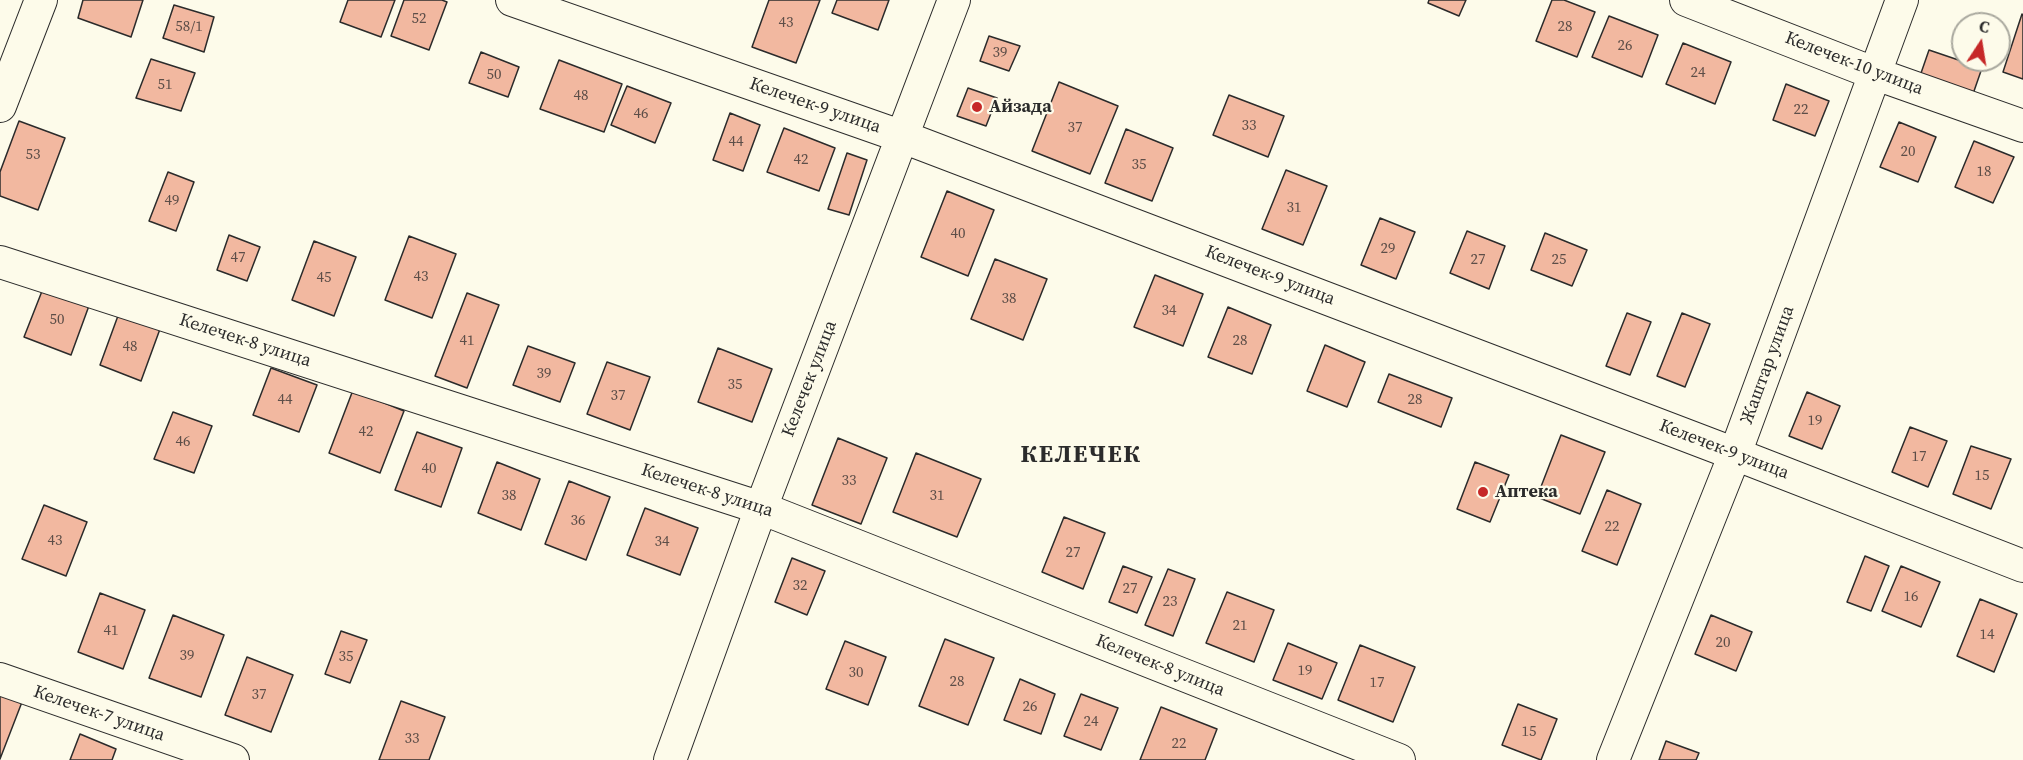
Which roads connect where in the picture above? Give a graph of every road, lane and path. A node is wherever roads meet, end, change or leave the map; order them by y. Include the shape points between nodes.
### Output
1 (41, 0) edge
2 (512, 0) edge
3 (954, 0) edge
4 (1686, 0) edge
5 (1902, 0) edge
6 (1876, 74) junction
7 (0, 106) edge
8 (2023, 126) edge
9 (903, 137) junction
10 (0, 262) edge
11 (1735, 454) junction
12 (761, 508) junction
13 (2023, 567) edge
14 (0, 679) edge
15 (232, 760) edge
16 (670, 760) edge
17 (1400, 760) edge
18 (1613, 760) edge

1 - 7 street
2 - 9 street, Келечек-9 улица
3 - 9 street, Келечек улица
4 - 6 street, Келечек-10 улица
5 - 6 street, Жаштар улица
6 - 8 street, Келечек-10 улица
6 - 11 street, Жаштар улица
9 - 11 street, Келечек-9 улица
9 - 12 street, Келечек улица
10 - 12 street, Келечек-8 улица
11 - 13 street, Келечек-9 улица
11 - 18 street, Жаштар улица
12 - 16 street, Келечек улица
12 - 17 street, Келечек-8 улица
14 - 15 street, Келечек-7 улица

